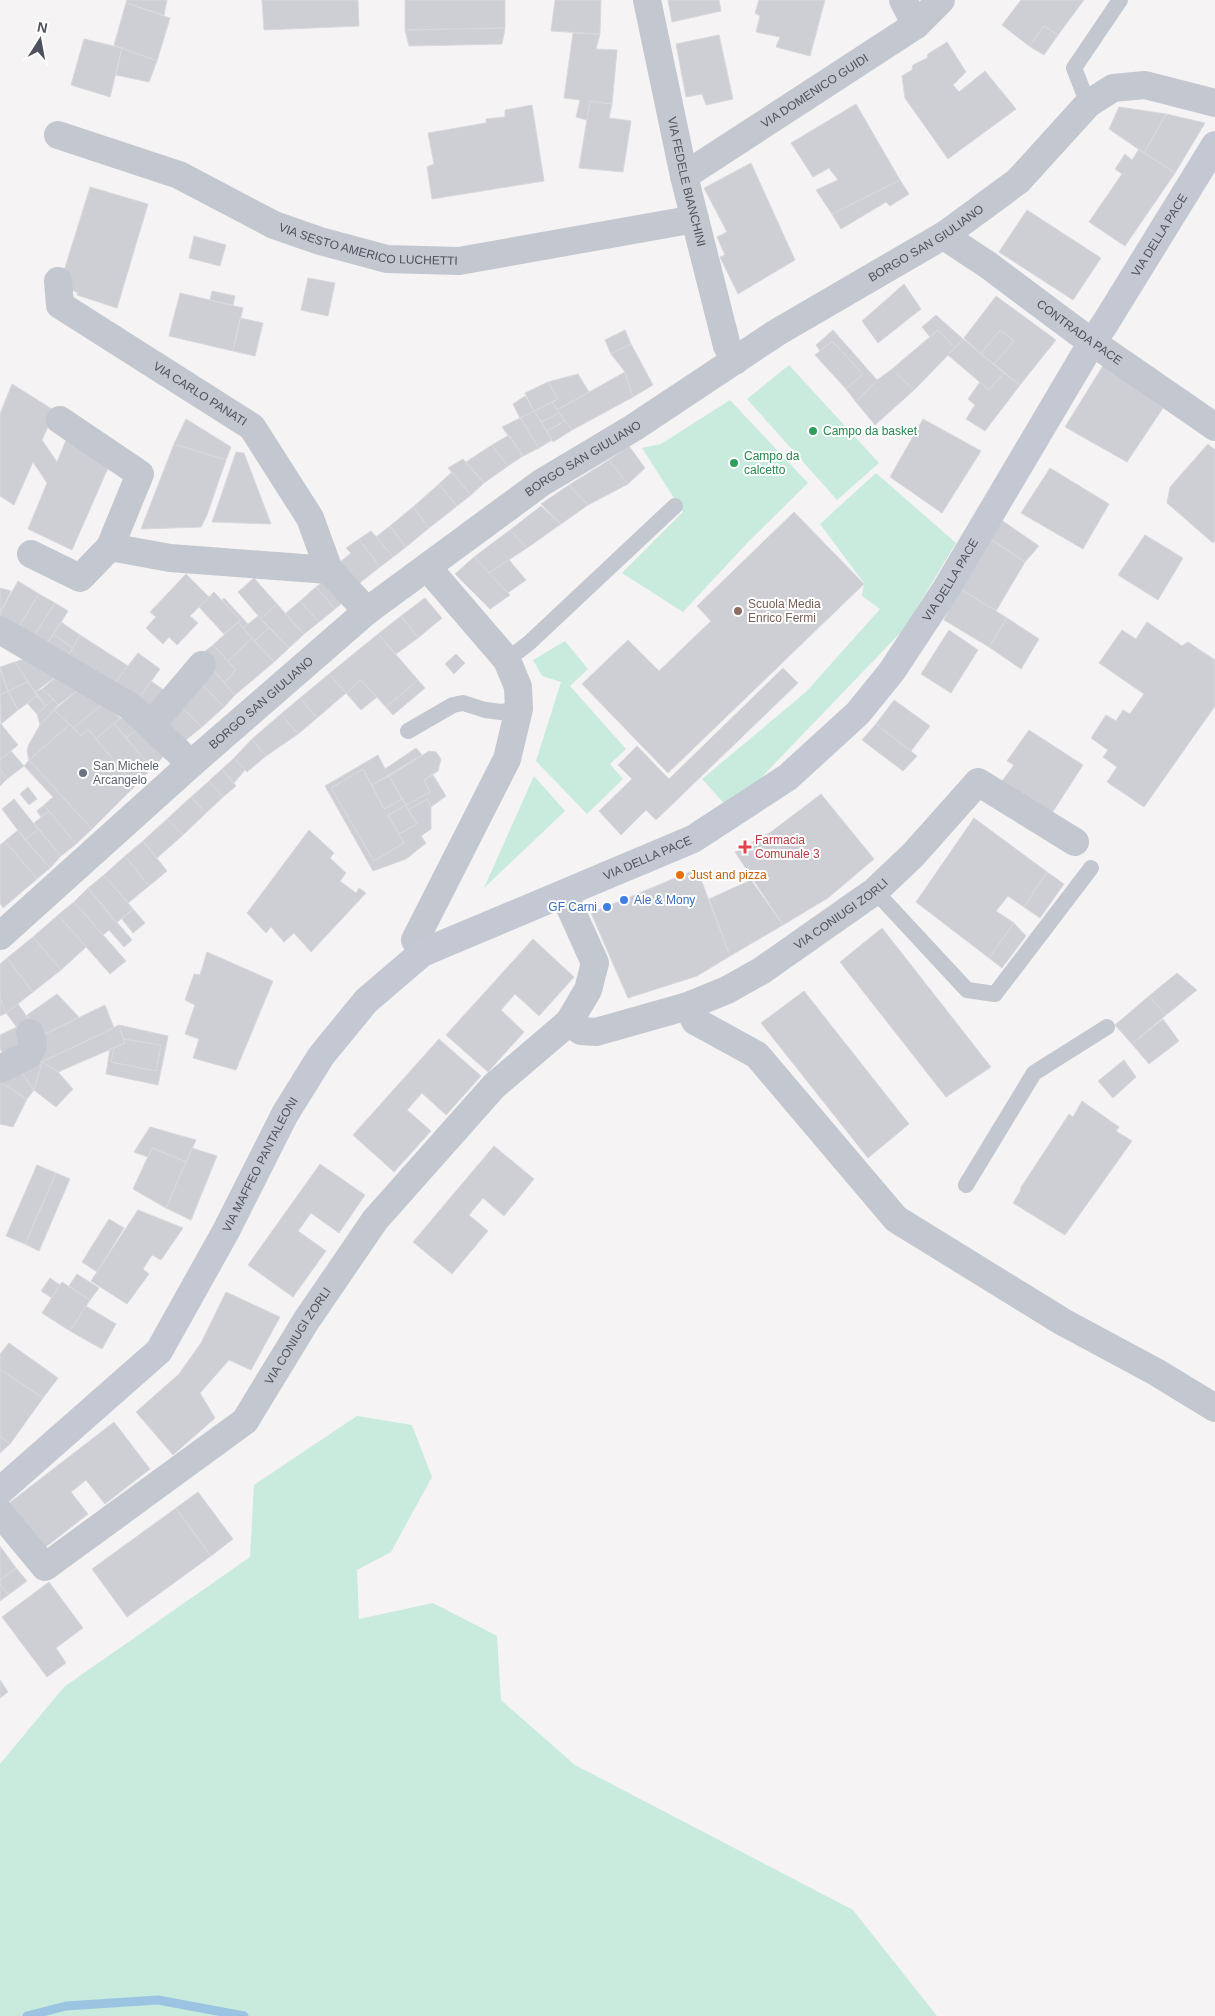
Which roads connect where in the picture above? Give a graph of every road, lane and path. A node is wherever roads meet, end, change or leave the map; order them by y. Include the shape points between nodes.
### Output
1 (647, 0) edge
2 (903, 0) edge
3 (941, 0) edge
4 (1120, 0) edge
5 (916, 25) junction
6 (1215, 103) edge
7 (1088, 104) junction
8 (58, 136) dead end
9 (1215, 145) edge
10 (684, 176) junction
11 (695, 219) junction
12 (946, 234) junction
13 (58, 281) dead end
14 (735, 361) junction
15 (60, 420) dead end
16 (1215, 427) edge
17 (675, 506) dead end
18 (110, 547) junction
19 (31, 554) dead end
20 (427, 567) junction
21 (329, 570) junction
22 (366, 611) junction
23 (5, 642) edge
24 (507, 660) junction
25 (202, 665) dead end
26 (519, 709) junction
27 (152, 724) junction
28 (408, 731) dead end
29 (191, 764) junction
30 (1075, 842) dead end
31 (1091, 868) dead end
32 (875, 891) junction
33 (564, 894) junction
34 (0, 936) edge
35 (422, 952) junction
36 (688, 1006) junction
37 (569, 1022) junction
38 (1107, 1027) dead end
39 (30, 1033) dead end
40 (0, 1069) edge
41 (966, 1184) dead end
42 (1215, 1408) edge
43 (0, 1491) edge
44 (0, 1513) edge

1 - 10 street, VIA FEDELE BIANCHINI
2 - 5 street
3 - 5 street, VIA DOMENICO GUIDI
4 - 7 lane via 1074,68
5 - 10 street, VIA DOMENICO GUIDI
6 - 7 street, BORGO SAN GIULIANO via 1145,85 1113,88
7 - 12 street, BORGO SAN GIULIANO via 1018,181
8 - 11 street, VIA SESTO AMERICO LUCHETTI via 179,175 274,224 320,241 387,259 459,260
9 - 33 main road, VIA DELLA PACE, bridge via 1088,349 946,589 892,671 858,713 788,777 693,839
10 - 11 street, VIA FEDELE BIANCHINI
11 - 14 street, VIA FEDELE BIANCHINI via 727,346
12 - 14 street, BORGO SAN GIULIANO via 776,333
12 - 16 street, CONTRADA PACE via 1078,333
13 - 21 street, VIA CARLO PANATI via 60,305 252,427 310,518
14 - 20 street, BORGO SAN GIULIANO via 541,483
15 - 18 street via 140,474
17 - 24 lane
18 - 19 street via 80,578
18 - 21 street via 170,558
20 - 22 street, BORGO SAN GIULIANO
20 - 24 street
21 - 22 street, VIA CARLO PANATI
22 - 29 street, BORGO SAN GIULIANO
23 - 27 street via 131,707
24 - 26 street via 518,687
25 - 27 street
26 - 28 lane via 493,711 463,703 453,705
26 - 35 street via 507,759 415,940
27 - 29 street
29 - 34 street, BORGO SAN GIULIANO
30 - 32 street, VIA CONIUGI ZORLI via 978,782 913,855
31 - 32 lane via 995,994 967,990
32 - 36 street, VIA CONIUGI ZORLI via 761,971
33 - 35 main road, VIA MAFFEO PANTALEONI
33 - 37 street, VIA CONIUGI ZORLI via 595,963 588,990
35 - 43 main road, VIA MAFFEO PANTALEONI via 366,1001 321,1056 285,1114 226,1231 159,1351
36 - 37 street, VIA CONIUGI ZORLI via 596,1032 581,1031
36 - 42 street via 695,1021 757,1055 896,1219 1063,1322
37 - 44 street, VIA CONIUGI ZORLI via 494,1086 376,1220 306,1321 245,1421 45,1568
38 - 41 lane via 1034,1073
39 - 40 street via 33,1045 28,1055

